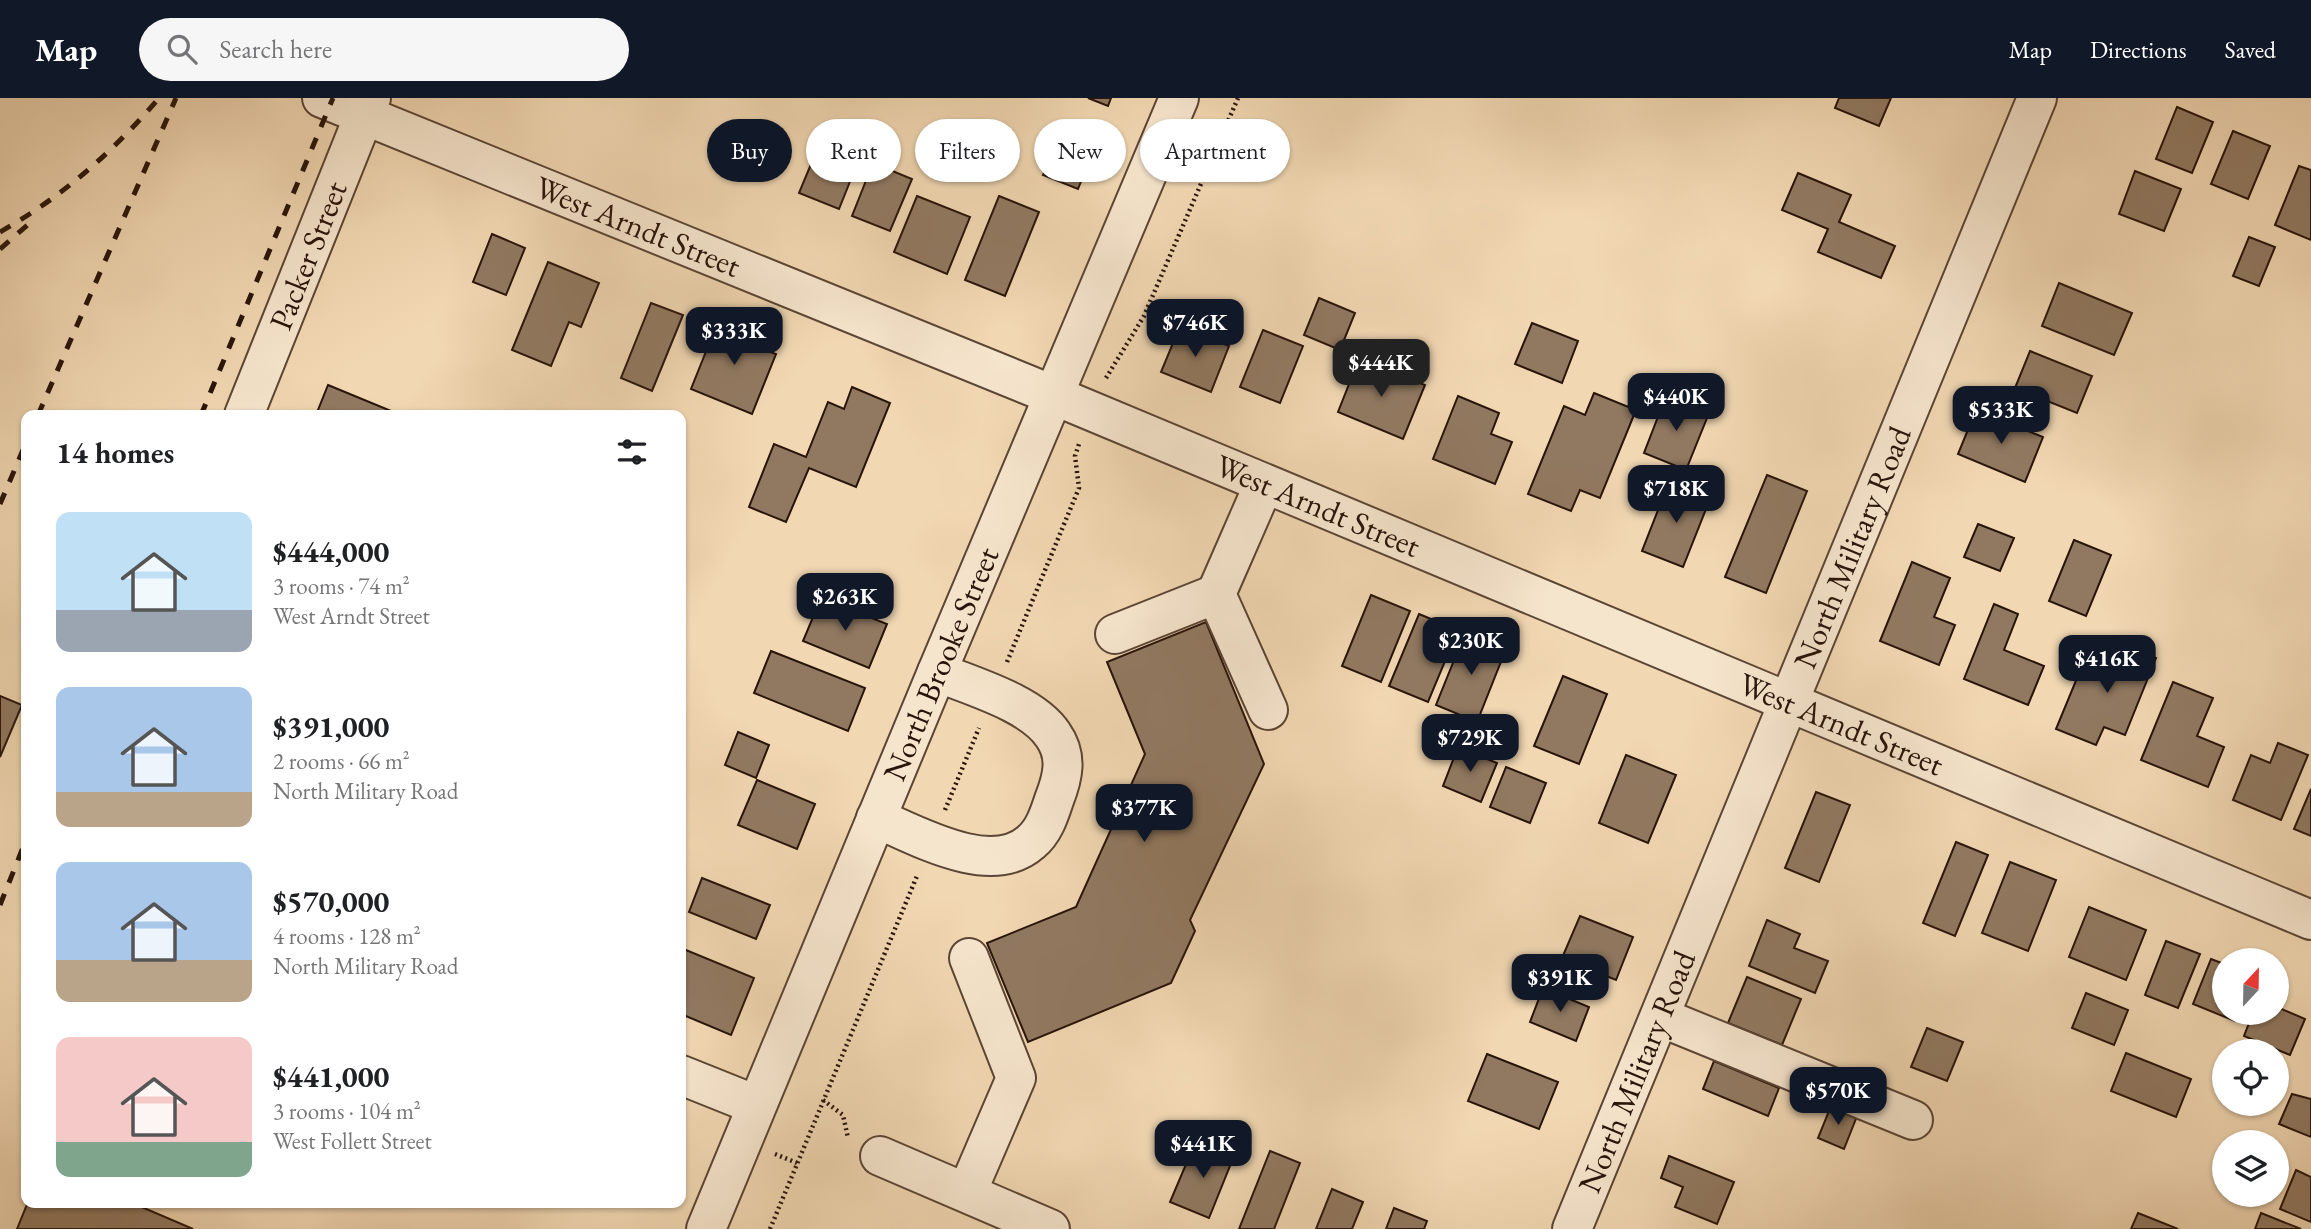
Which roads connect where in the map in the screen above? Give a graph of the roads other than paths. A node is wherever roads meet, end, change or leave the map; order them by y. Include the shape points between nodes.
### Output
1 (322, 98) edge
2 (1180, 98) edge
3 (2037, 98) edge
4 (368, 107) edge
5 (1053, 395) junction
6 (246, 410) edge
7 (1264, 484) junction
8 (1216, 594) junction
9 (1115, 634) dead end
10 (937, 672) junction
11 (1789, 702) junction
12 (1268, 710) dead end
13 (876, 818) junction
14 (2311, 920) edge
15 (969, 958) dead end
16 (1660, 1017) junction
17 (686, 1077) edge
18 (756, 1105) junction
19 (1913, 1120) dead end
20 (880, 1156) dead end
21 (967, 1192) junction
22 (706, 1229) edge
23 (1050, 1229) edge
24 (1572, 1229) edge

1 - 4 street, West Arndt Street
2 - 5 street, North Brooke Street
3 - 11 street, North Military Road
4 - 5 street, West Arndt Street
4 - 6 street, Packer Street
5 - 7 street, West Arndt Street
5 - 10 street, North Brooke Street
7 - 8 street
7 - 11 street, West Arndt Street
8 - 9 street
8 - 12 street
10 - 13 street, North Brooke Street
10 - 13 street via 1034,716 1052,734 1063,755 1062,780 1045,824 1031,843 988,857 931,842
11 - 14 street, West Arndt Street
11 - 16 street, North Military Road
13 - 18 street, North Brooke Street
15 - 21 street via 1016,1077
16 - 19 street
16 - 24 street, North Military Road
17 - 18 street
18 - 22 street, North Brooke Street
20 - 21 street
21 - 23 street

